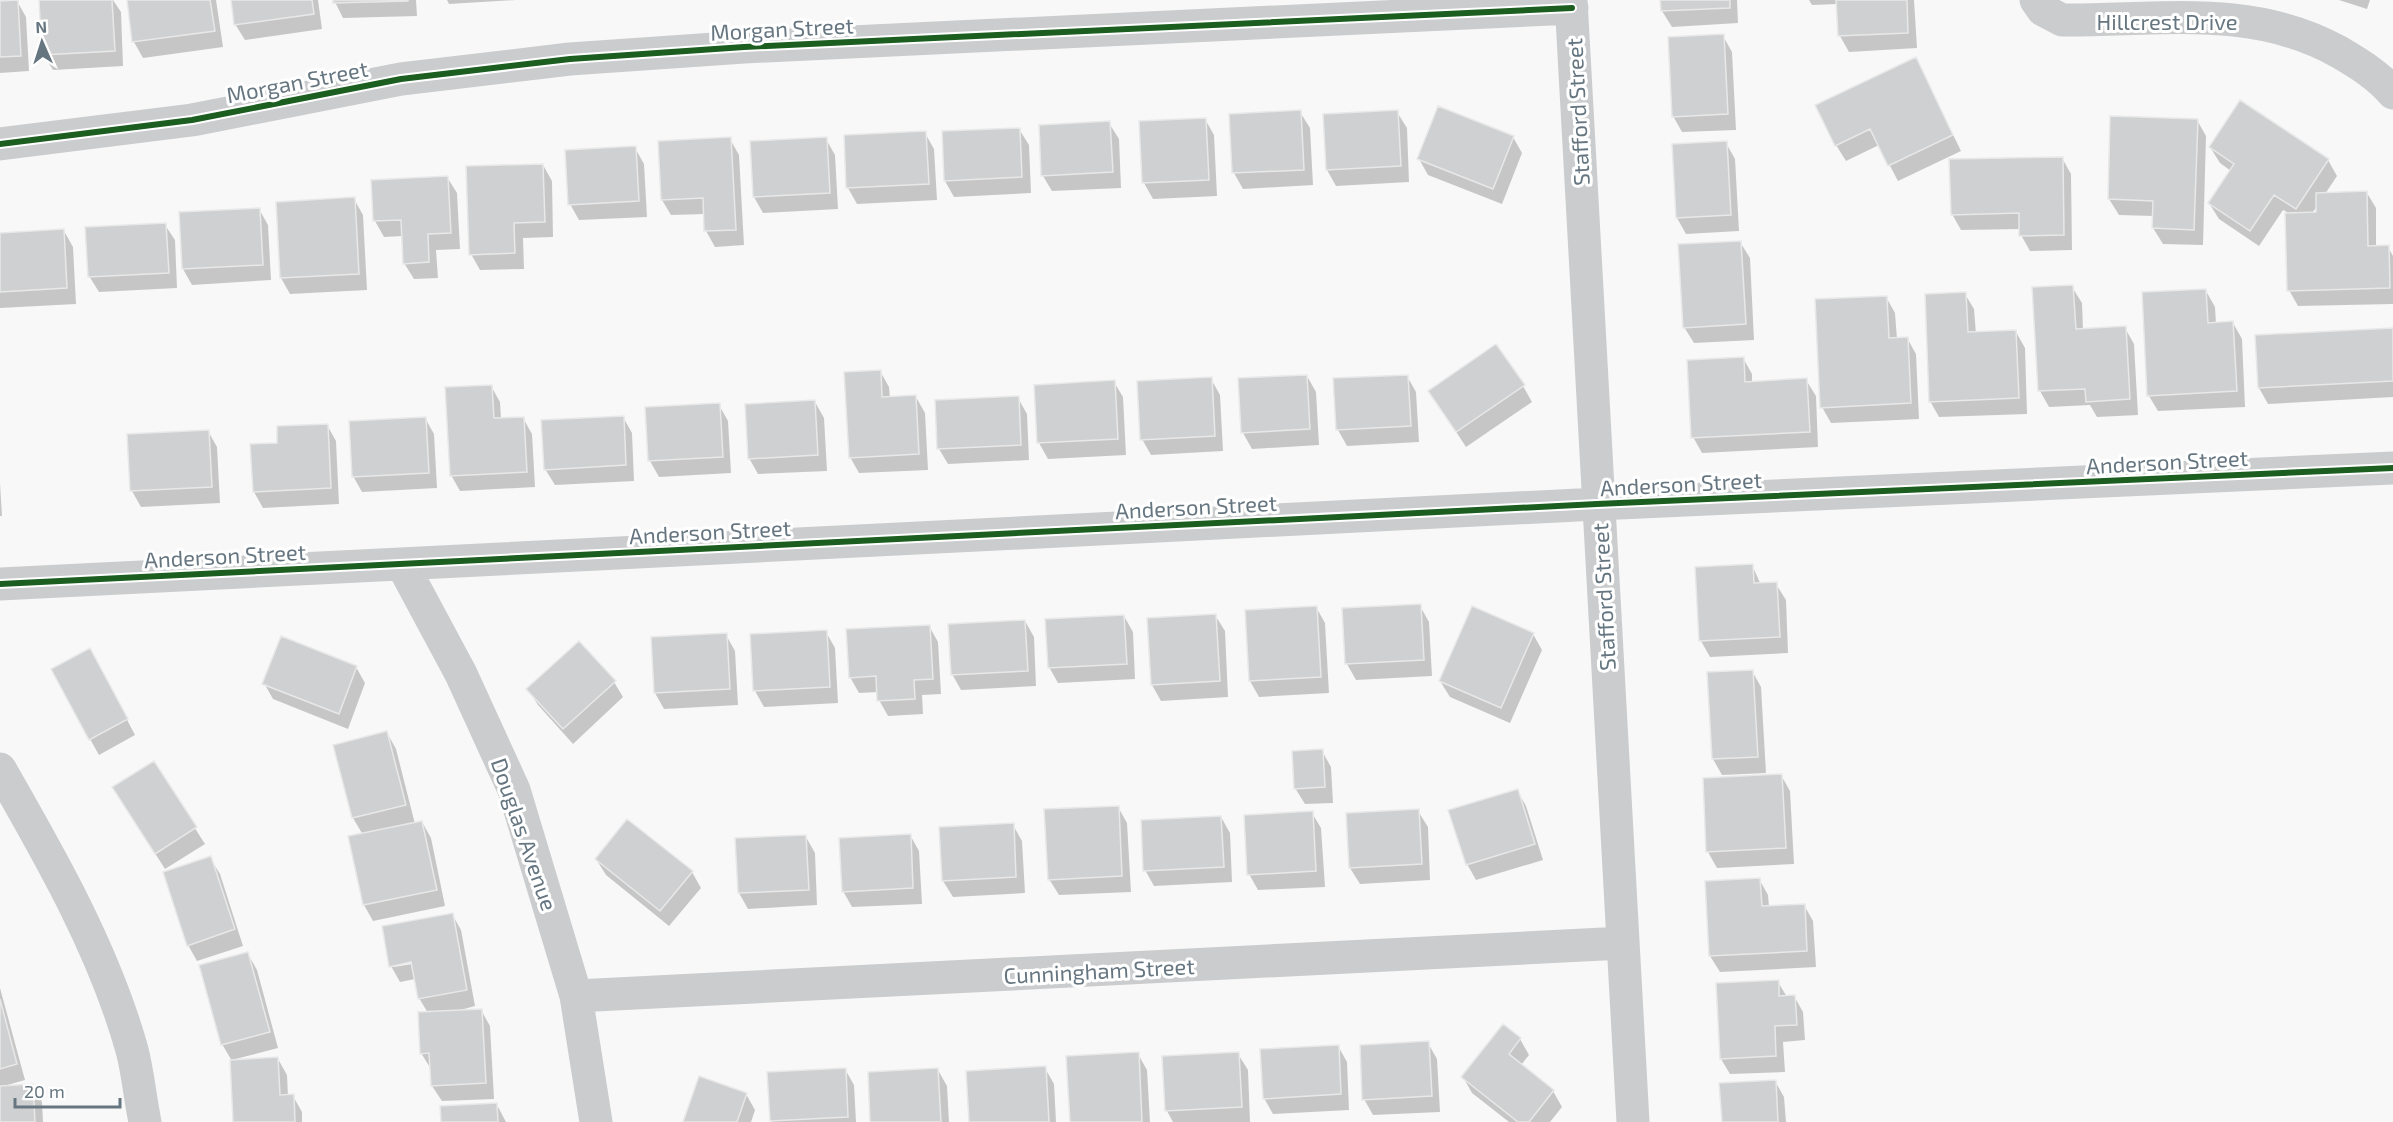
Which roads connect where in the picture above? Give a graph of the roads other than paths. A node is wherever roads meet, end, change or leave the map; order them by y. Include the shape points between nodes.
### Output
1 (2036, 0) edge
2 (1571, 4) edge
3 (2392, 90) edge
4 (0, 144) edge
5 (2393, 468) edge
6 (1597, 504) junction
7 (402, 564) junction
8 (0, 584) edge
9 (0, 769) edge
10 (1623, 943) junction
11 (576, 996) junction
12 (144, 1122) edge
13 (596, 1122) edge
14 (1633, 1122) edge

1 - 3 street, Hillcrest Drive via 2043,10 2062,20 2226,17 2264,24 2313,38 2365,67
2 - 4 street, Morgan Street via 570,59 401,79 192,120
2 - 6 street, Stafford Street
5 - 6 street, Anderson Street
6 - 7 street, Anderson Street
6 - 10 street, Stafford Street
7 - 8 street, Anderson Street
7 - 11 street, Douglas Avenue via 461,674 514,790
9 - 12 street via 55,865 103,968 132,1051
10 - 11 street, Cunningham Street
10 - 14 street, Stafford Street
11 - 13 street, Douglas Avenue

